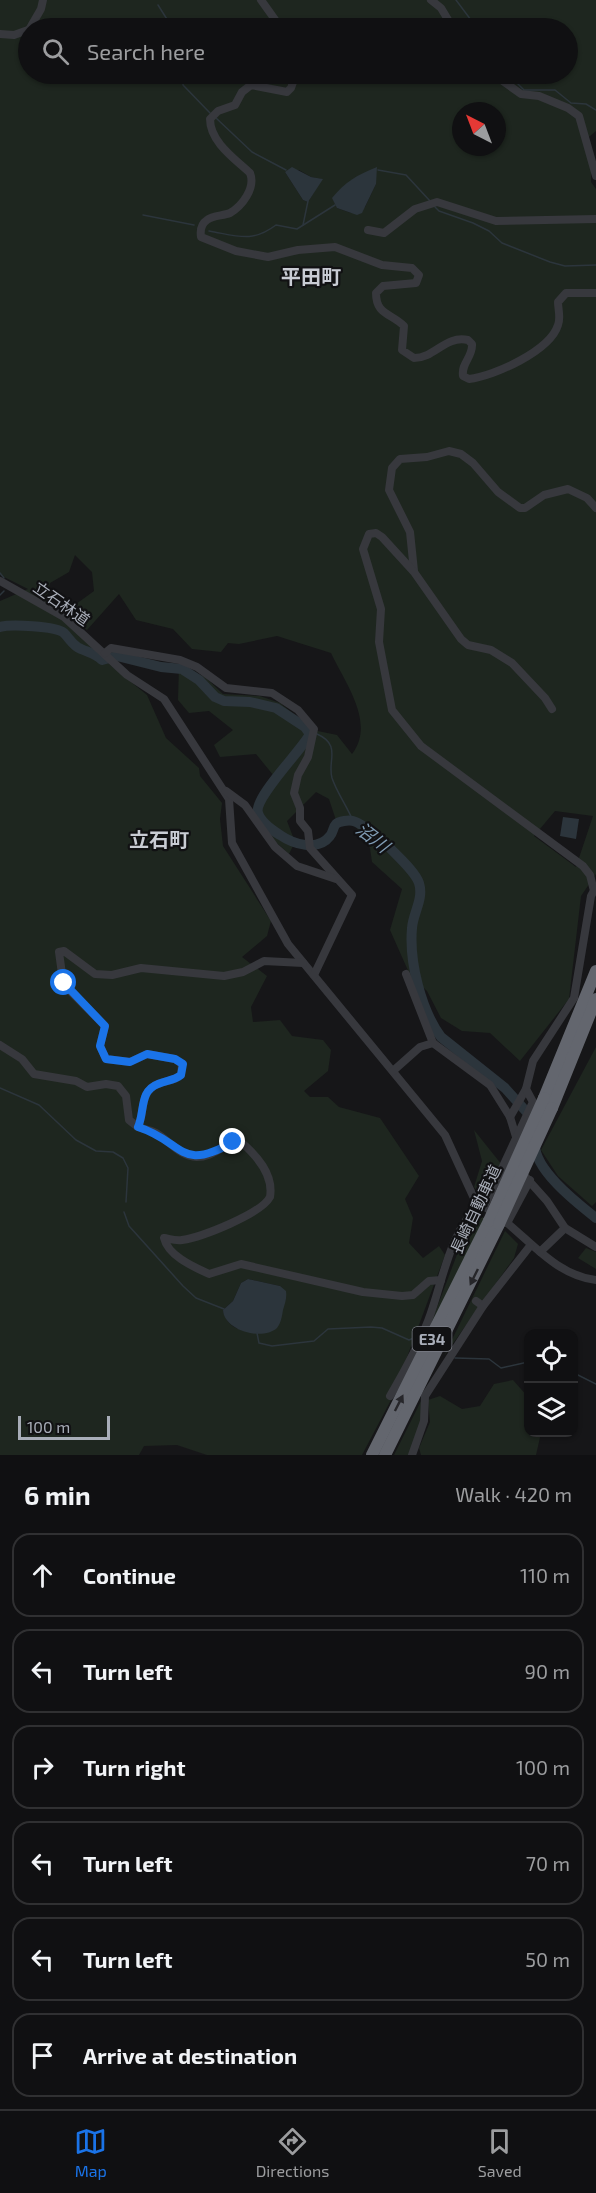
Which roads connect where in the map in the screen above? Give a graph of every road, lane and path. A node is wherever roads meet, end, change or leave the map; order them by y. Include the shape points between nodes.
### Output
1 (44, 0) edge
2 (261, 0) edge
3 (431, 0) edge
4 (36, 18) edge
5 (274, 18) edge
6 (447, 18) edge
7 (18, 33) edge
8 (0, 34) edge
9 (292, 84) edge
10 (508, 84) edge
11 (596, 176) edge
12 (596, 219) edge
13 (368, 230) dead end
14 (596, 292) edge
15 (596, 508) edge
16 (414, 572) junction
17 (0, 581) edge
18 (105, 653) junction
19 (552, 710) dead end
20 (224, 790) junction
21 (336, 879) junction
22 (594, 894) edge
23 (303, 963) junction
24 (596, 971) edge
25 (406, 974) dead end
26 (314, 975) junction
27 (596, 999) edge
28 (433, 1043) junction
29 (0, 1045) edge
30 (393, 1071) junction
31 (524, 1093) junction
32 (548, 1103) junction
33 (510, 1117) junction
34 (138, 1127) junction
35 (517, 1140) junction
36 (507, 1164) junction
37 (530, 1180) junction
38 (482, 1205) junction
39 (499, 1223) junction
40 (565, 1228) junction
41 (530, 1246) junction
42 (596, 1247) edge
43 (540, 1252) junction
44 (596, 1280) edge
45 (442, 1284) junction
46 (476, 1301) dead end
47 (483, 1306) junction
48 (390, 1396) dead end
49 (372, 1455) edge
50 (384, 1455) edge
51 (412, 1455) edge

1 - 4 street
2 - 5 street
3 - 6 street
7 - 8 street
9 - 14 street via 287,92 252,85 242,92 235,105 213,116 212,130 223,148 252,179 244,200 232,212 201,225 201,237 236,251 268,257 335,247 382,265 417,271 416,283 383,286 376,293 377,305 383,314 404,326 402,350 410,356 421,358 444,343 468,340 473,351 463,366 463,376 469,379 525,359 542,346 560,322 558,302 566,293
10 - 11 street via 521,94 539,96 579,116
12 - 13 street via 496,222 441,202 415,209 384,233
15 - 16 street via 578,492 568,489 543,495 520,508 498,492 466,457 454,451 400,459 392,468 389,490 410,532
16 - 19 street via 464,642 491,650 512,663
16 - 22 street via 382,537 371,532 366,537 363,549 381,609 379,642 392,710 421,746 583,866 590,875
17 - 18 street, 立石林道 via 64,617
18 - 20 street, 立石林道 via 127,675 164,699
18 - 21 street via 111,648 180,660 226,688 272,693 298,710 314,729 294,794 300,821 308,831 309,845
20 - 21 street via 245,805 274,847 297,867
20 - 23 street via 231,806 232,843 288,944
21 - 26 street via 352,895
22 - 31 street via 574,998 533,1060
23 - 26 street
23 - 34 street via 264,961 224,976 141,968 112,975 95,974 74,957 59,952 67,988 105,1026 100,1046 106,1059 130,1062 147,1054 183,1064 177,1079 160,1083 147,1094
24 - 32 highway, 長崎自動車道 / E34
25 - 28 street
26 - 30 street
27 - 32 highway, 長崎自動車道 / E34
28 - 30 street via 420,1047
28 - 33 street via 490,1085
29 - 34 street via 22,1059 34,1074 76,1081 87,1087 118,1086 126,1096 129,1120
30 - 38 street via 446,1135 469,1188
31 - 33 street
31 - 35 street via 533,1098
32 - 39 highway, 長崎自動車道 / E34, bridge
33 - 35 street
34 - 45 street via 156,1133 180,1152 195,1157 211,1155 240,1142 259,1159 270,1181 270,1197 260,1208 195,1238 164,1238 168,1248 189,1265 209,1274 241,1264 363,1292 402,1296 413,1295 429,1281
35 - 36 street
36 - 37 street
36 - 38 street
37 - 39 street
37 - 40 street
38 - 39 street
38 - 45 street via 466,1218
39 - 41 street
49 -> 39 highway, 長崎自動車道 / E34
39 -> 50 highway, 長崎自動車道 / E34
40 - 42 street
40 - 43 street
41 - 43 street
41 - 47 street
43 - 44 street via 570,1274
45 - 48 street via 422,1335
46 - 47 street
47 - 51 street via 425,1396 424,1421

